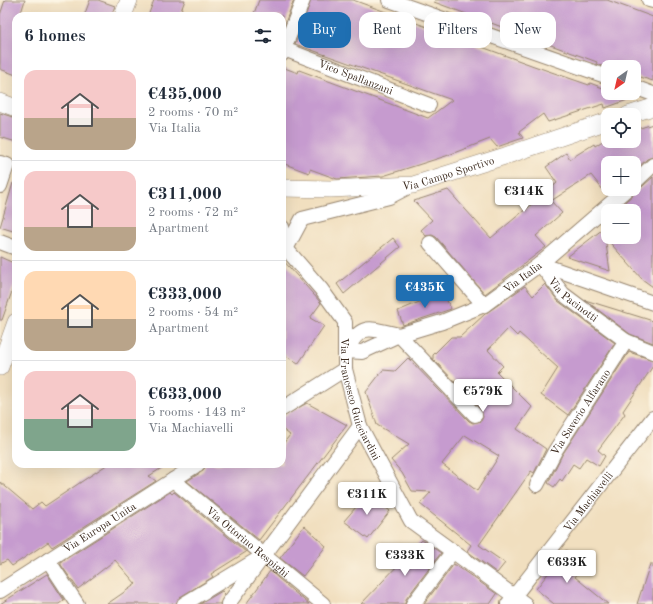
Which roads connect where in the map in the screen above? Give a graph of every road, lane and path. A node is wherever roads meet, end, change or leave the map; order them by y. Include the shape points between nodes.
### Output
1 (129, 0) edge
2 (303, 0) edge
3 (389, 0) edge
4 (649, 0) edge
5 (653, 1) edge
6 (124, 12) edge
7 (286, 44) edge
8 (286, 53) edge
9 (601, 75) edge
10 (641, 90) edge
11 (653, 94) edge
12 (0, 102) edge
13 (429, 105) dead end
14 (12, 106) edge
15 (653, 107) edge
16 (641, 111) edge
17 (601, 123) edge
18 (8, 165) edge
19 (653, 165) edge
20 (641, 176) edge
21 (413, 185) junction
22 (0, 186) edge
23 (286, 188) edge
24 (619, 196) edge
25 (0, 242) edge
26 (430, 243) dead end
27 (286, 244) edge
28 (12, 246) edge
29 (286, 249) edge
30 (540, 264) junction
31 (653, 303) edge
32 (484, 305) junction
33 (12, 330) edge
34 (399, 335) junction
35 (626, 341) junction
36 (3, 349) edge
37 (346, 351) junction
38 (653, 352) edge
39 (0, 367) edge
40 (345, 369) junction
41 (286, 407) edge
42 (475, 415) dead end
43 (653, 418) edge
44 (360, 426) junction
45 (192, 468) edge
46 (173, 480) junction
47 (537, 485) dead end
48 (453, 551) junction
49 (263, 555) junction
50 (48, 560) junction
51 (0, 591) edge
52 (516, 601) edge
53 (77, 604) edge
54 (184, 604) edge
55 (228, 604) edge
56 (323, 604) edge
57 (413, 604) edge

1 - 6 street
2 - 7 street
3 - 9 street
4 - 5 street
8 - 13 street, Vico Spallanzani
10 - 11 street
12 - 14 street
15 - 16 street
17 - 21 street, Via Campo Sportivo
18 - 22 street
19 - 20 street
21 - 23 street, Via Campo Sportivo via 331,189
21 - 27 street via 389,197 302,219
24 - 30 street, Via Italia
25 - 28 street
26 - 32 street
29 - 37 street, Via Francesco Guicciardini via 321,289 345,322
30 - 31 street, Via Pacinotti
30 - 32 street, Via Italia
30 - 35 street, Via Pacinotti via 563,294
32 - 34 street, Via Italia via 442,322
33 - 36 street
34 - 37 street, Via Italia via 362,352
34 - 37 street, Via Italia via 371,329 361,330
34 - 42 street
35 - 38 street, Via Pacinotti
35 - 47 street, Via Saverio Alfarano via 555,450
36 - 39 street
37 - 40 street, Via Francesco Guicciardini
40 - 41 street
40 - 44 street, Via Francesco Guicciardini
43 - 52 street, Via Machiavelli
44 - 48 street, Via Francesco Guicciardini via 411,520
44 - 49 street
45 - 46 street, Via Europa Unita
46 - 49 street, Via Ottorino Respighi
46 - 50 street, Via Europa Unita
48 - 52 street, Via Francesco Guicciardini
48 - 57 street
49 - 54 street
49 - 55 street
49 - 56 street, Via Ottorino Respighi
50 - 51 street, Via Europa Unita
50 - 53 street

